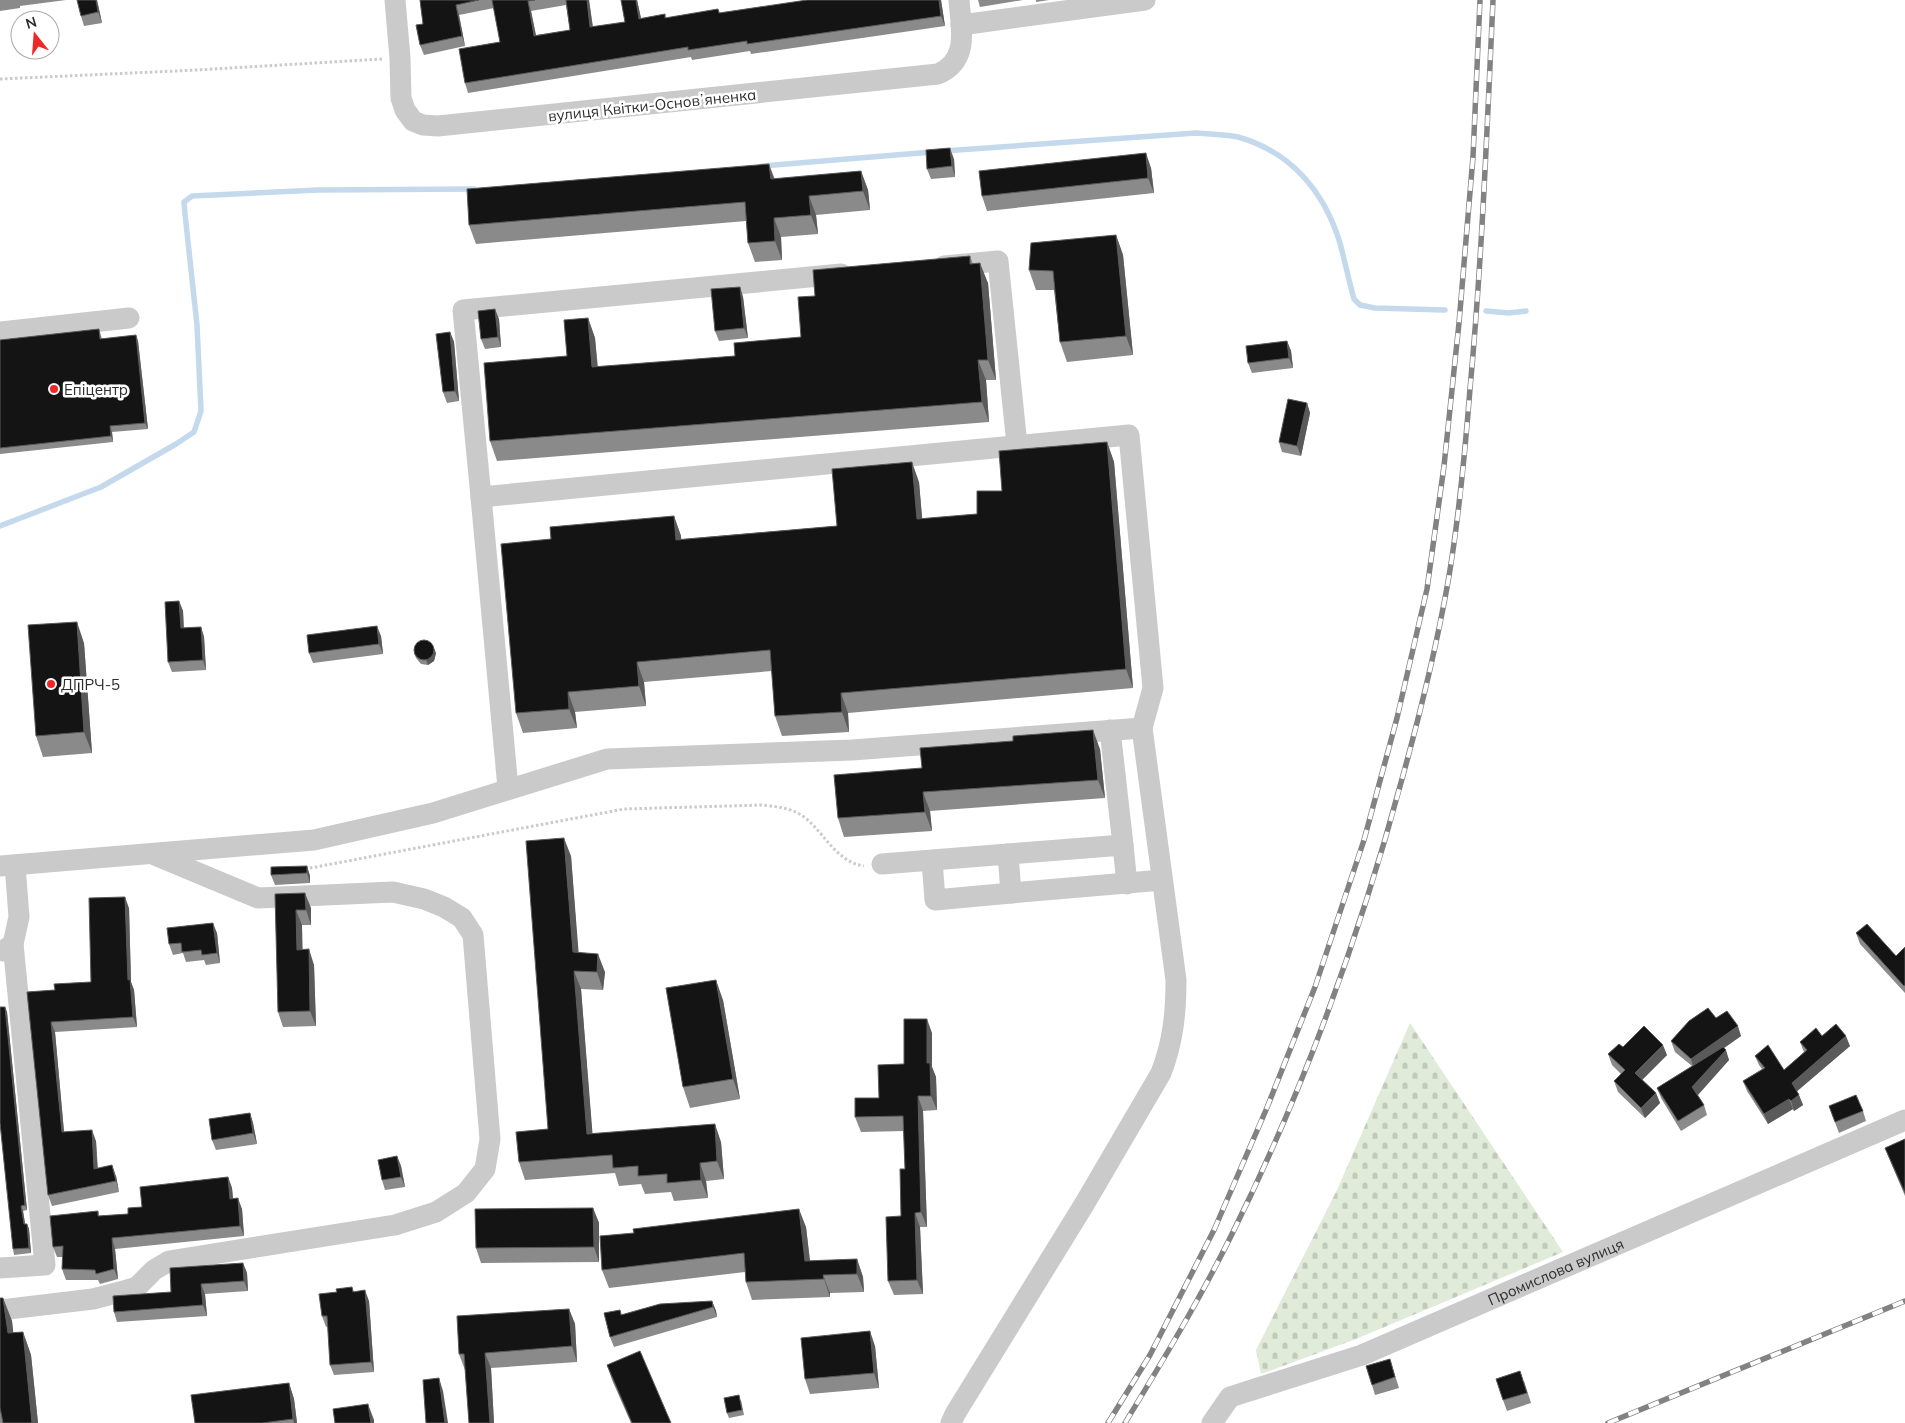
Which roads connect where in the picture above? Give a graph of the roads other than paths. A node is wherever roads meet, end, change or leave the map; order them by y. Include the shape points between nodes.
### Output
1 (395, 0) edge
2 (959, 0) edge
3 (1145, 0) edge
4 (961, 25) junction
5 (928, 267) edge
6 (859, 273) edge
7 (129, 318) dead end
8 (0, 332) edge
9 (1017, 445) junction
10 (481, 497) junction
11 (1142, 728) junction
12 (1110, 730) junction
13 (508, 788) junction
14 (1123, 845) junction
15 (152, 853) junction
16 (1008, 854) junction
17 (932, 860) junction
18 (882, 864) road end
19 (7, 866) edge
20 (1162, 880) junction
21 (1127, 884) junction
22 (1011, 893) junction
23 (7, 949) edge
24 (1905, 1120) edge
25 (0, 1268) edge
26 (0, 1310) edge
27 (951, 1423) edge
28 (1212, 1423) edge

1 - 4 street, вулиця Квітки-Основʼяненка via 401,98 405,110 413,121 438,126 918,78 948,70 954,63 962,43
2 - 4 street
3 - 4 street
5 - 9 street via 998,261
6 - 10 street via 463,310
7 - 8 street
9 - 10 street
9 - 11 street via 1129,435 1153,688
10 - 13 street
11 - 12 street
11 - 20 street
12 - 13 street via 852,750 607,759
12 - 14 street
13 - 15 street via 424,815 314,840
14 - 16 street
14 - 21 street
15 - 19 street
15 - 26 street via 258,898 393,892 444,906 462,918 473,935 490,1139 485,1169 466,1193 436,1212 395,1224 169,1261 137,1287 120,1292 93,1299
16 - 17 street
16 - 22 street
17 - 18 street
17 - 22 street via 935,900
19 - 23 street via 19,917
20 - 21 street
20 - 27 street via 1173,947 1176,1006 1170,1050 1161,1072 1086,1203
21 - 22 street
23 - 25 street via 45,1265
24 - 28 street, Промислова вулиця via 1362,1354 1230,1397

